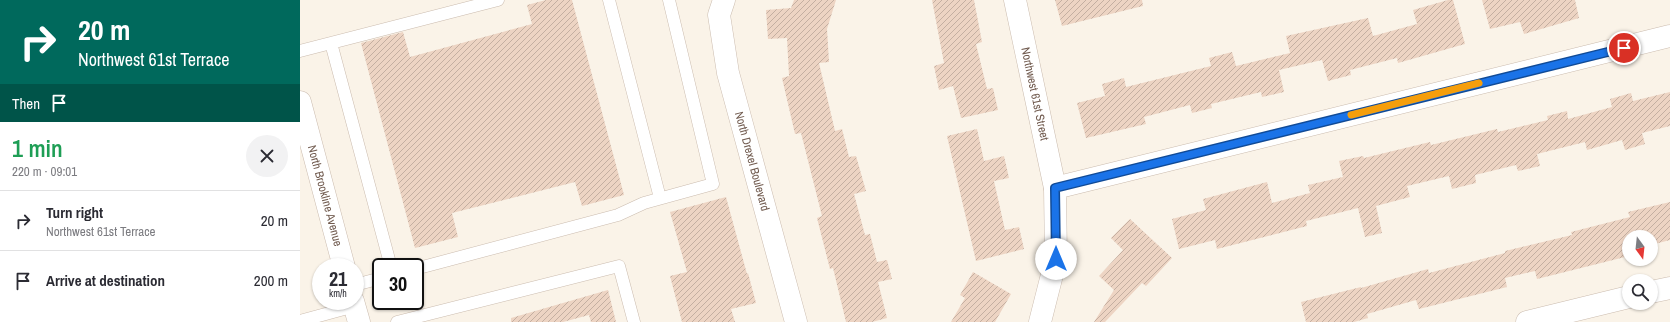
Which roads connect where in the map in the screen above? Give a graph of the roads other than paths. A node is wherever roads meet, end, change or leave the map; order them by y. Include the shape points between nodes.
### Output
1 (498, 0) edge
2 (609, 0) edge
3 (669, 0) edge
4 (724, 0) edge
5 (1015, 0) edge
6 (1670, 36) edge
7 (331, 43) junction
8 (300, 52) edge
9 (300, 102) edge
10 (1055, 188) junction
11 (660, 198) junction
12 (342, 258) edge
13 (389, 258) edge
14 (424, 267) edge
15 (372, 287) edge
16 (1670, 288) edge
17 (1658, 291) edge
18 (364, 295) edge
19 (1622, 300) edge
20 (333, 310) edge
21 (300, 320) edge
22 (397, 322) edge
23 (634, 322) edge
24 (796, 322) edge
25 (1040, 322) edge
26 (1527, 322) edge

1 - 7 lane
2 - 11 lane
3 - 11 lane via 713,184
4 - 24 street, North Drexel Boulevard via 719,16 728,72
5 - 10 street, Northwest 61st Street
6 - 10 street
7 - 8 lane
7 - 13 lane
9 - 12 street, North Brookline Avenue
10 - 25 street, Northwest 61st Street via 1056,259
11 - 14 lane via 618,216
15 - 18 lane
16 - 17 street
19 - 26 street
20 - 21 lane
22 - 23 lane via 619,266

